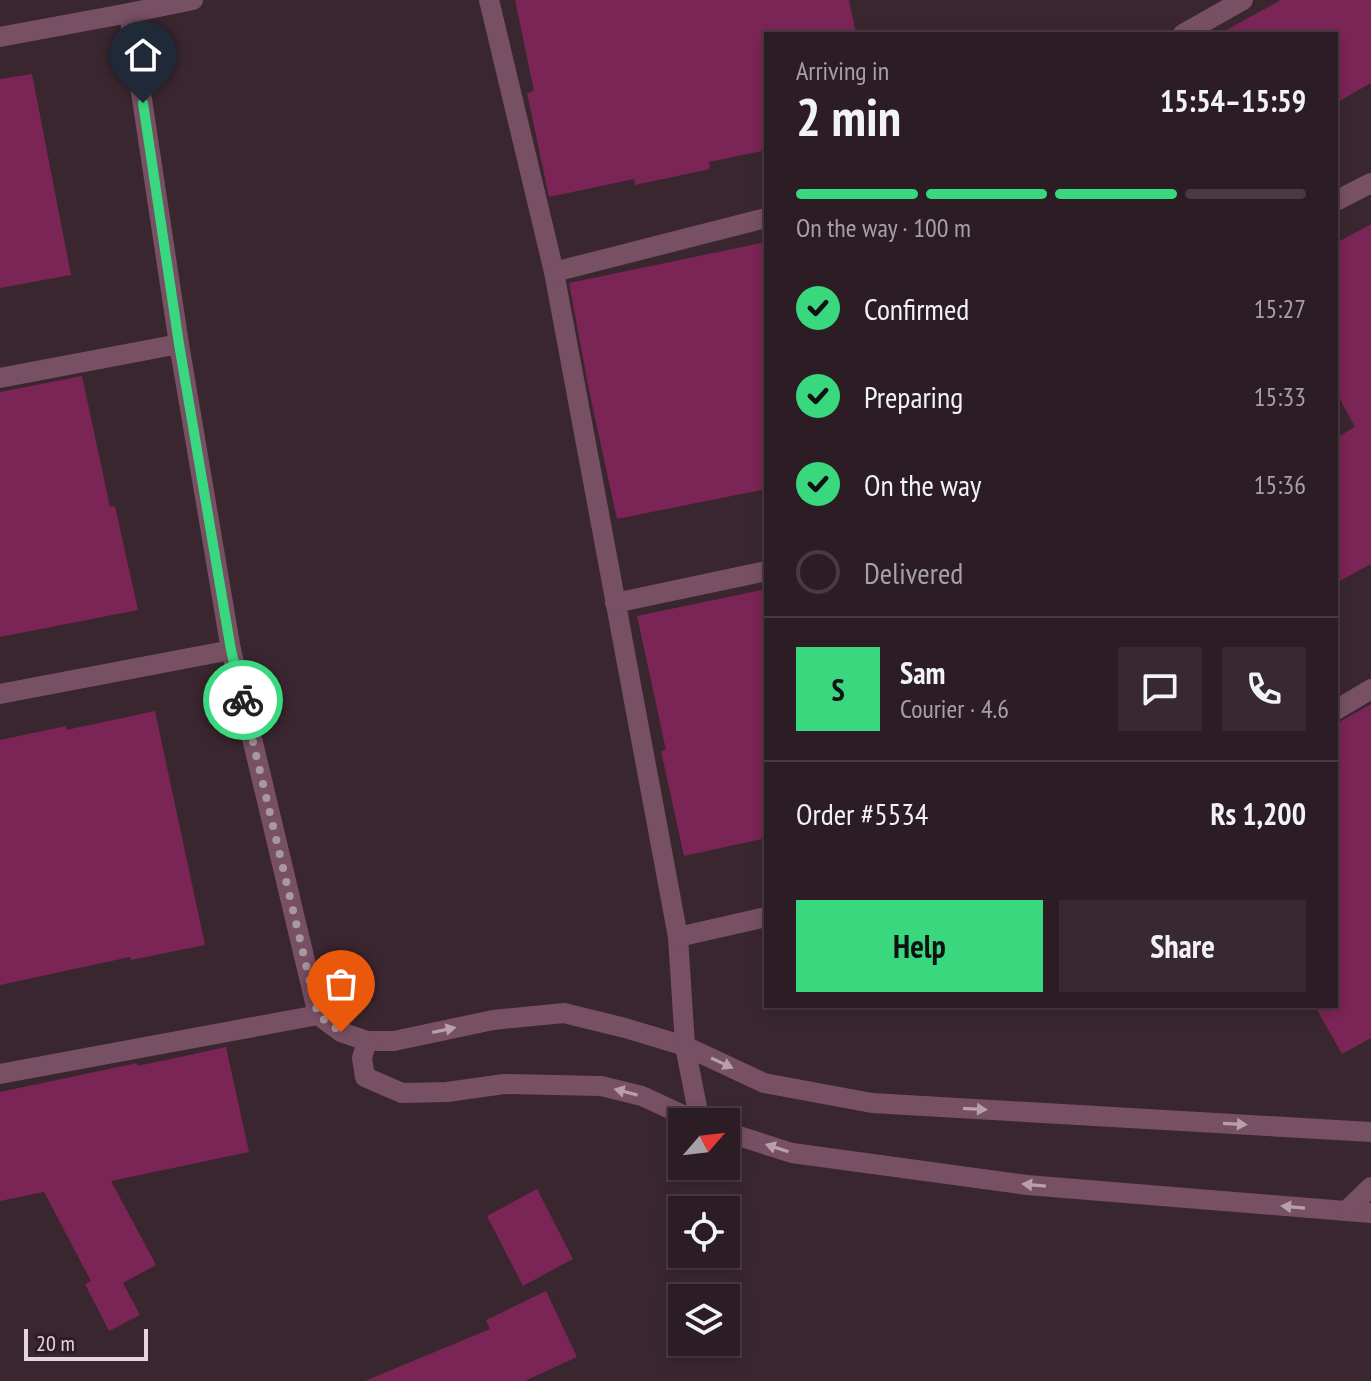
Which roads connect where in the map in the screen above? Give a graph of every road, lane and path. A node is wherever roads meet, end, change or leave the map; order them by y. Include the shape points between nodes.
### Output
1 (193, 0) edge
2 (489, 0) edge
3 (1243, 0) edge
4 (129, 13) junction
5 (1187, 32) edge
6 (0, 37) edge
7 (1371, 183) edge
8 (1338, 200) edge
9 (764, 219) edge
10 (554, 272) junction
11 (179, 344) junction
12 (0, 378) edge
13 (764, 571) edge
14 (615, 603) junction
15 (231, 650) junction
16 (1371, 689) edge
17 (0, 694) edge
18 (1338, 709) edge
19 (764, 917) edge
20 (678, 937) junction
21 (318, 1015) junction
22 (367, 1041) junction
23 (685, 1046) junction
24 (0, 1074) edge
25 (668, 1108) edge
26 (696, 1108) edge
27 (1371, 1132) edge
28 (740, 1136) edge
29 (1371, 1187) edge
30 (1346, 1211) junction
31 (1371, 1213) edge

1 - 4 street
2 - 10 street
3 - 5 street
4 - 6 street
4 - 11 street
7 - 8 street
9 - 10 street
10 - 14 street
11 - 12 street
11 - 15 street
13 - 14 street
14 - 20 street
15 - 17 street
15 - 21 street
16 - 18 street
19 - 20 street
20 - 23 street
21 - 22 street via 341,1032
21 - 24 street
22 -> 23 street via 564,1013
25 -> 22 street via 601,1086 504,1084 402,1093 365,1077 362,1058
23 - 26 street
23 -> 27 street via 764,1083 872,1103
30 -> 28 street via 1027,1185 792,1153
29 - 30 street
30 - 31 street

